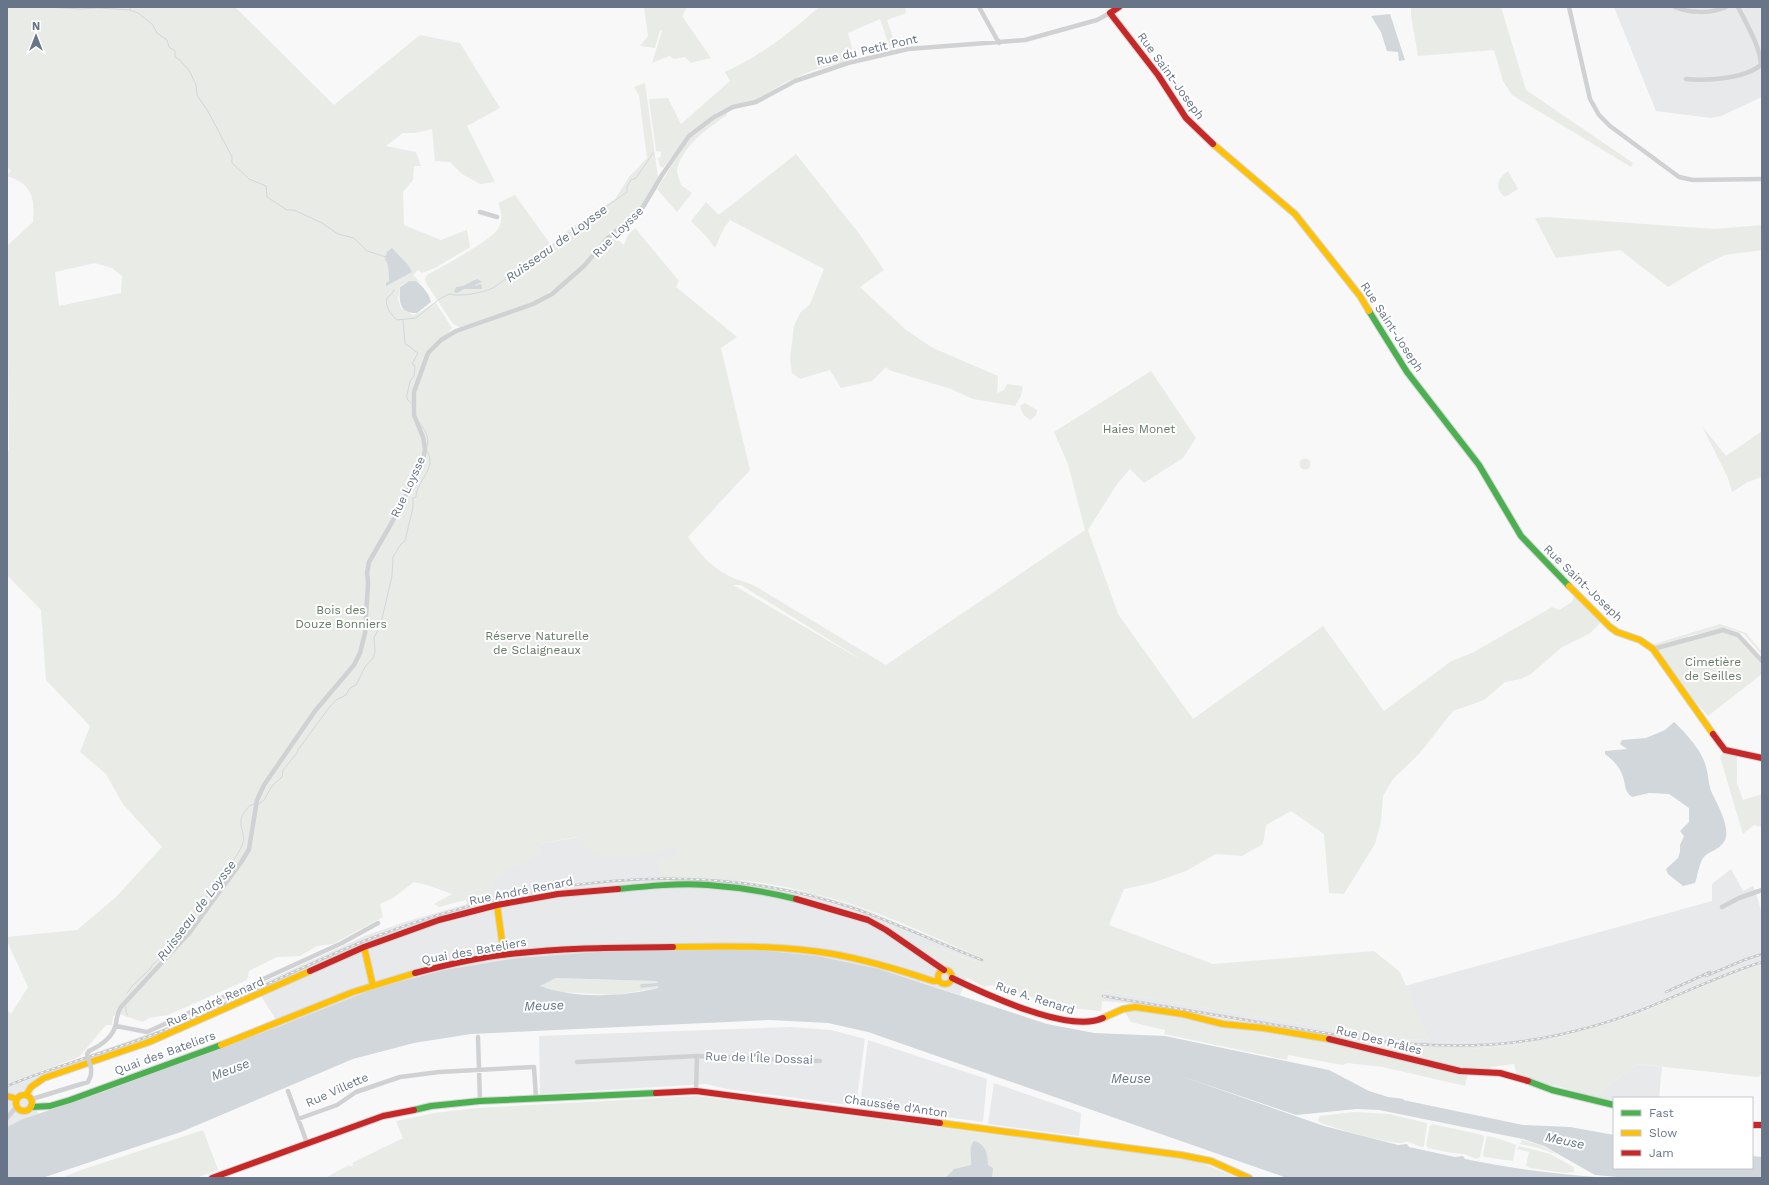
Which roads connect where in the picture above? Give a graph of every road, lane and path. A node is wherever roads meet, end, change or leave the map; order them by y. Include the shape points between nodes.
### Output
1 (979, 7) edge
2 (1119, 7) edge
3 (1569, 7) edge
4 (1675, 7) edge
5 (1726, 7) edge
6 (1738, 7) edge
7 (1110, 13) junction
8 (999, 43) junction
9 (1686, 79) dead end
10 (1762, 179) edge
11 (656, 184) joint
12 (480, 212) dead end
13 (497, 217) dead end
14 (1653, 649) junction
15 (1762, 661) edge
16 (1762, 758) edge
17 (1762, 890) edge
18 (497, 905) junction
19 (1722, 907) dead end
20 (378, 924) dead end
21 (364, 947) junction
22 (504, 955) junction
23 (944, 970) junction
24 (952, 978) junction
25 (939, 981) junction
26 (373, 986) junction
27 (1135, 1007) joint
28 (116, 1026) junction
29 (478, 1037) dead end
30 (697, 1056) junction
31 (820, 1061) dead end
32 (578, 1062) dead end
33 (480, 1069) junction
34 (288, 1091) dead end
35 (696, 1091) junction
36 (26, 1095) junction
37 (7, 1096) edge
38 (536, 1098) junction
39 (32, 1099) junction
40 (480, 1101) junction
41 (17, 1103) junction
42 (1613, 1105) edge
43 (31, 1107) junction
44 (7, 1118) edge
45 (298, 1119) junction
46 (307, 1143) junction
47 (212, 1178) edge
48 (1249, 1178) edge

1 - 8 street
2 - 7 street, Rue du Petit Pont
3 - 10 street via 1590,99 1599,115 1610,126 1679,177 1694,180
4 - 5 street via 1682,10 1710,11
6 - 9 street via 1758,50 1761,65 1755,70 1711,80
7 - 8 street, Rue du Petit Pont via 1097,20 1025,40
7 - 14 street, Rue Saint-Joseph via 1158,75 1186,118 1202,136 1295,214 1336,265 1360,296 1407,372 1479,465 1521,536 1535,553 1616,632 1640,640
8 - 11 street, Rue du Petit Pont via 908,49 848,63 795,81 756,102 733,107 709,121 689,136
11 - 28 street, Rue Loysse via 643,207 552,294 533,304 456,331 441,340 428,353 414,392 413,409 425,449 423,461 369,562 366,633 360,653 354,665 301,730 264,785 256,805 249,849 242,861 190,932 121,1007 117,1013
12 - 13 street
14 - 15 street via 1723,630 1738,635
14 - 16 street via 1725,750
17 - 19 street
18 - 21 street, Rue André Renard via 439,920
18 - 22 street
18 - 23 street, Rue André Renard via 610,888 708,885 735,888 810,902 868,920
20 - 28 street via 147,1032
21 - 26 street
21 - 36 street, Rue André Renard via 149,1042 44,1078 30,1088
22 - 25 street, Quai des Bateliers via 592,948 758,946 832,954 874,962
22 - 26 street, Quai des Bateliers via 406,975
23 - 24 street via 951,974
23 - 25 street via 939,974
24 - 25 street via 945,984
24 - 27 street, Rue A. Renard via 999,1000 1065,1021 1095,1022 1123,1009
26 - 43 street, Quai des Bateliers via 328,1001 215,1047 53,1105
27 - 42 street, Rue Des Prâles via 1184,1014 1223,1024 1310,1035 1460,1072 1517,1076 1552,1090
28 - 39 street, Rue Loysse, bridge via 108,1038 87,1054 91,1068 88,1082
29 - 33 street
30 - 31 street, Rue de l'Île Dossai
30 - 32 street, Rue de l'Île Dossai
30 - 35 street, Rue de l'Île Dossai
33 - 38 street, Rue Villette via 534,1067
33 - 40 street
33 - 45 street, Rue Villette via 400,1077 356,1092 337,1105
34 - 45 street, Rue Villette
35 - 38 street, Chaussée d'Anton
35 - 48 street, Chaussée d'Anton via 1189,1156 1212,1161
36 - 39 street
36 - 41 street via 22,1095
37 - 41 street
38 - 40 street
39 - 43 street
40 - 46 street via 383,1116
41 - 43 street via 22,1111
41 - 44 street
45 - 46 street, Rue Villette
46 - 47 street

